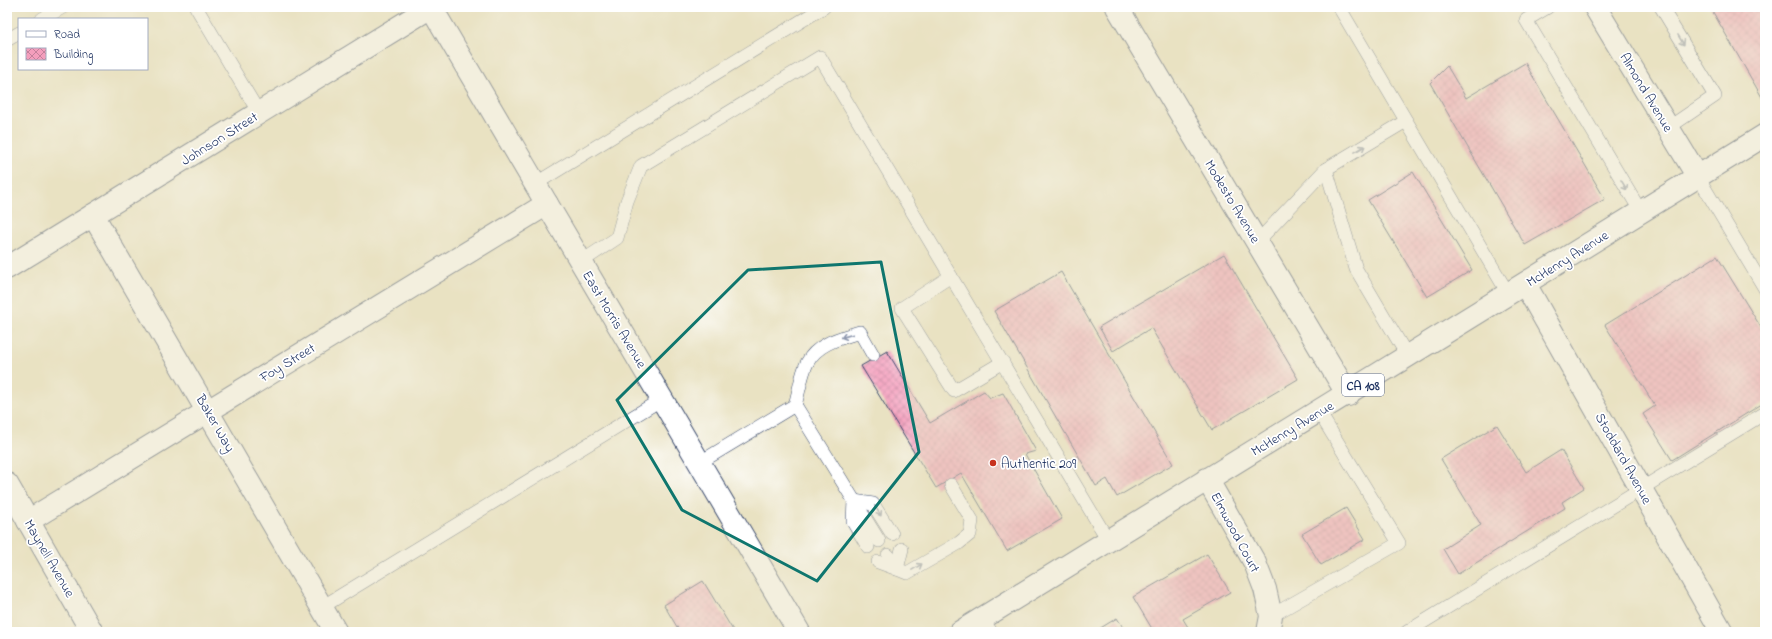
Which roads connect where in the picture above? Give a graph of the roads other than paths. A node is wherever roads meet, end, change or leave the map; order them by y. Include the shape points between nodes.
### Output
1 (63, 7) edge
2 (196, 7) edge
3 (431, 7) edge
4 (824, 7) edge
5 (1118, 7) edge
6 (1339, 7) edge
7 (1548, 7) edge
8 (1661, 7) edge
9 (1601, 9) edge
10 (44, 18) edge
11 (18, 34) edge
12 (7, 40) edge
13 (259, 113) junction
14 (1406, 122) junction
15 (1668, 128) junction
16 (1765, 135) edge
17 (1326, 169) junction
18 (1698, 177) junction
19 (535, 184) junction
20 (548, 204) junction
21 (1641, 212) junction
22 (93, 215) junction
23 (1257, 242) junction
24 (581, 262) junction
25 (7, 268) edge
26 (951, 276) junction
27 (1517, 289) junction
28 (1765, 289) edge
29 (873, 355) dead end
30 (1408, 357) junction
31 (1002, 362) junction
32 (1348, 395) junction
33 (662, 399) junction
34 (795, 405) junction
35 (208, 410) junction
36 (1320, 412) junction
37 (1765, 413) edge
38 (699, 463) junction
39 (1207, 479) junction
40 (7, 484) edge
41 (951, 485) dead end
42 (1642, 490) junction
43 (854, 501) junction
44 (28, 521) junction
45 (892, 534) dead end
46 (1108, 540) junction
47 (874, 544) dead end
48 (902, 549) dead end
49 (883, 558) dead end
50 (897, 569) junction
51 (322, 608) junction
52 (1270, 624) edge
53 (986, 625) edge
54 (92, 632) edge
55 (336, 632) edge
56 (798, 632) edge
57 (960, 632) edge
58 (1407, 632) edge
59 (1722, 632) edge

1 - 10 lane
2 - 13 lane
3 - 13 street, Johnson Street
3 - 19 street, East Morris Avenue
4 - 19 lane
5 - 23 street, Modesto Avenue
6 - 14 lane
7 -> 21 lane via 1526,20
8 -> 15 lane via 1715,96
9 - 15 street, Almond Avenue
11 - 12 lane
13 - 22 street, Johnson Street
17 -> 14 lane
14 - 27 lane
15 - 18 street, Almond Avenue
16 - 18 street, McHenry Avenue / CA 108
17 - 23 lane
17 - 30 lane via 1356,269
18 - 21 street, McHenry Avenue / CA 108
18 - 28 lane
19 - 20 street, East Morris Avenue
20 - 24 street, East Morris Avenue
20 - 35 street, Foy Street
21 - 27 street, McHenry Avenue / CA 108
22 - 25 street, Johnson Street
22 - 35 street, Baker Way
23 - 32 street, Modesto Avenue
24 - 26 lane via 617,238 627,201 641,166 820,57
24 - 33 street, East Morris Avenue
26 - 31 lane
26 - 31 lane via 902,308 954,392
27 - 30 street, McHenry Avenue / CA 108
27 - 42 street, Stoddard Avenue
29 -> 34 lane via 860,332 837,339 820,348 807,362
30 - 32 street, McHenry Avenue / CA 108
31 - 46 lane
32 - 36 street, McHenry Avenue / CA 108
33 - 38 street, East Morris Avenue
33 - 51 lane
34 - 38 lane
34 - 43 lane
35 - 44 street, Foy Street
35 - 51 street, Baker Way
36 - 39 street, McHenry Avenue / CA 108
36 - 52 lane via 1398,543
37 - 42 lane
38 - 56 street, East Morris Avenue
39 - 46 street, McHenry Avenue / CA 108
39 - 52 street, Elmwood Court via 1255,563 1265,589
40 - 44 street, Maynell Avenue
50 -> 41 lane via 907,573 970,534 972,520
42 - 58 lane
42 - 59 street, Stoddard Avenue
43 -> 45 lane via 873,504
43 - 47 lane via 852,522
44 - 54 street, Maynell Avenue
46 - 53 street, McHenry Avenue / CA 108
48 - 50 lane
49 - 50 lane
51 - 55 street, Baker Way
53 - 57 street, McHenry Avenue / CA 108

